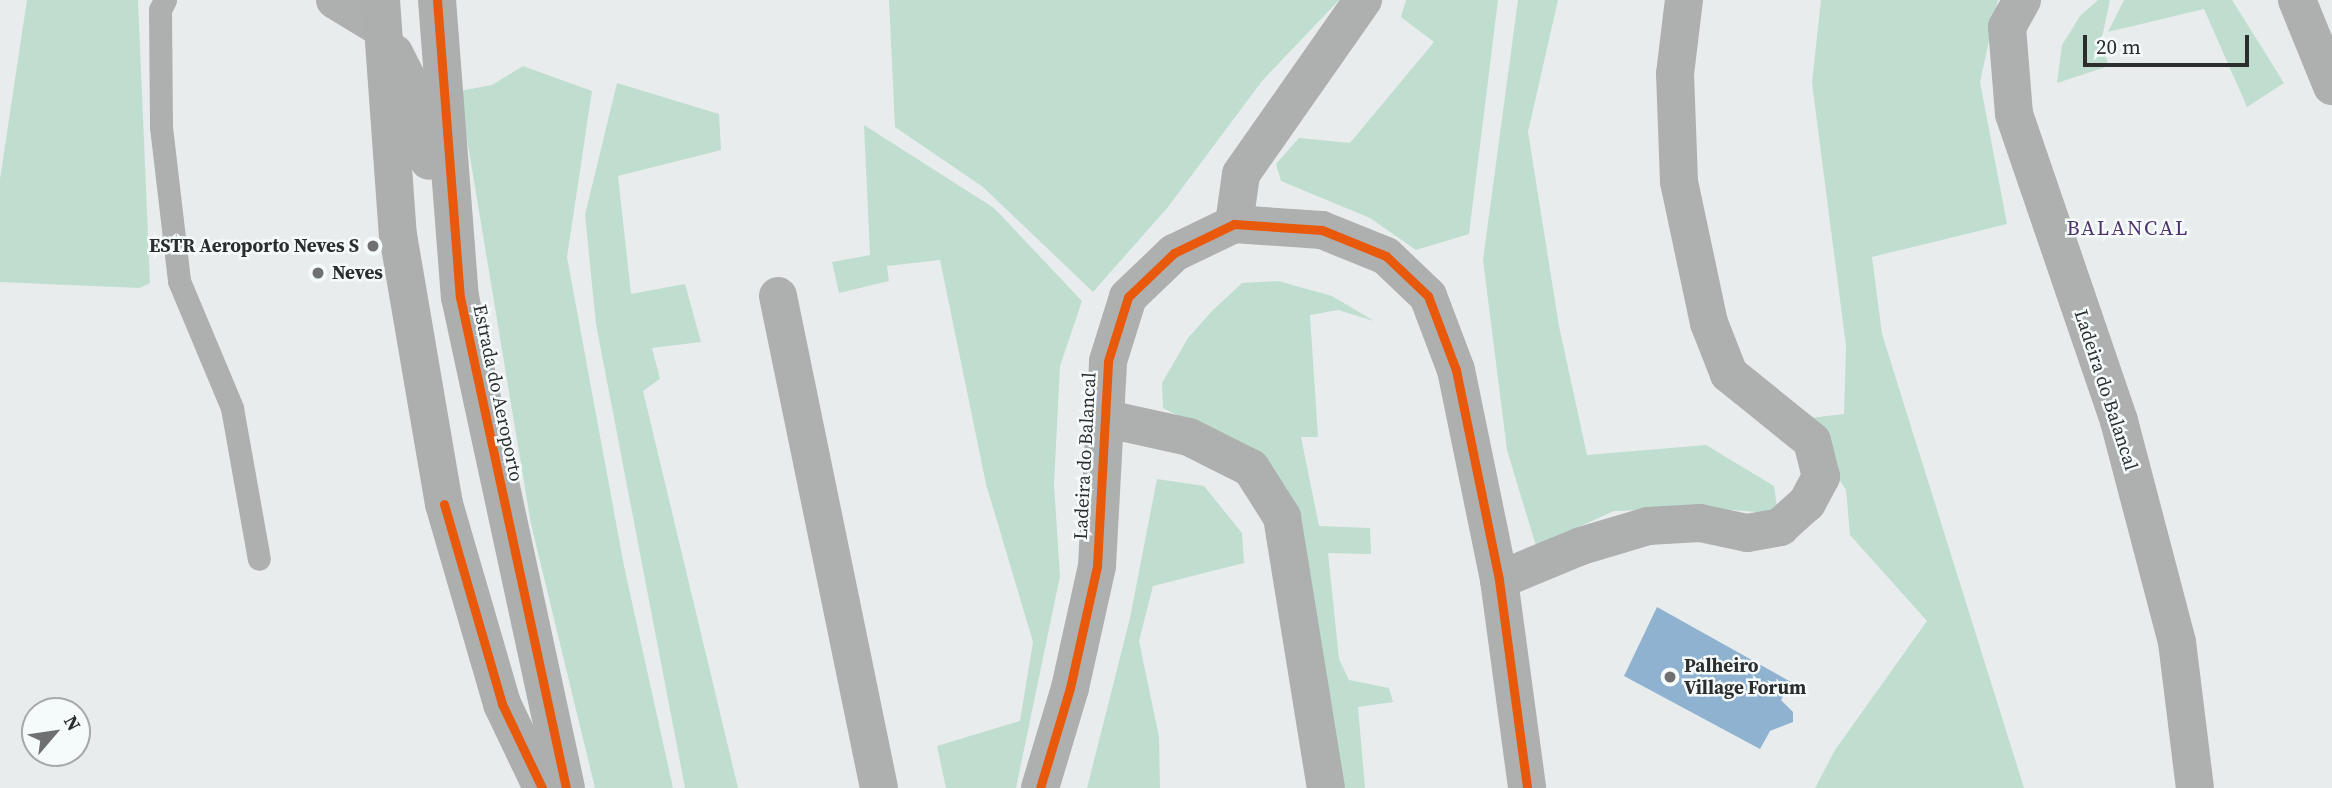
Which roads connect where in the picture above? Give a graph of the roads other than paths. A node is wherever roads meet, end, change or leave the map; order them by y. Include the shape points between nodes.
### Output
1 (165, 0) edge
2 (335, 0) edge
3 (437, 0) edge
4 (1363, 0) edge
5 (1684, 0) edge
6 (2022, 0) edge
7 (2297, 0) edge
8 (381, 14) edge
9 (2332, 86) edge
10 (1234, 224) junction
11 (778, 296) dead end
12 (460, 297) junction
13 (1103, 418) junction
14 (259, 559) dead end
15 (1499, 580) junction
16 (542, 788) edge
17 (566, 788) edge
18 (879, 788) edge
19 (1040, 788) edge
20 (1326, 788) edge
21 (1527, 788) edge
22 (2195, 788) edge

1 - 14 lane via 160,10 162,127 179,281 232,408
2 - 8 street
3 - 12 main road, Estrada do Aeroporto
4 - 10 street via 1241,174
5 - 15 street via 1675,74 1679,182 1709,323 1729,374 1812,441 1821,477 1807,503 1780,527 1747,533 1700,523 1648,527 1581,546
6 - 22 street, Ladeira do Balancal via 2007,27 2014,114 2119,421 2177,642
7 - 9 street
8 - 12 main road via 410,85
8 - 16 main road via 409,315 444,504 502,704
10 - 13 street, Ladeira do Balancal via 1174,253 1128,297 1108,361
10 - 15 street, Ladeira do Balancal via 1322,230 1385,256 1428,296 1456,370
11 - 18 street
12 - 17 main road, Estrada do Aeroporto via 562,752
13 - 19 street, Ladeira do Balancal via 1097,566 1070,688
13 - 20 street via 1189,437 1251,468 1282,517
15 - 21 street, Ladeira do Balancal

